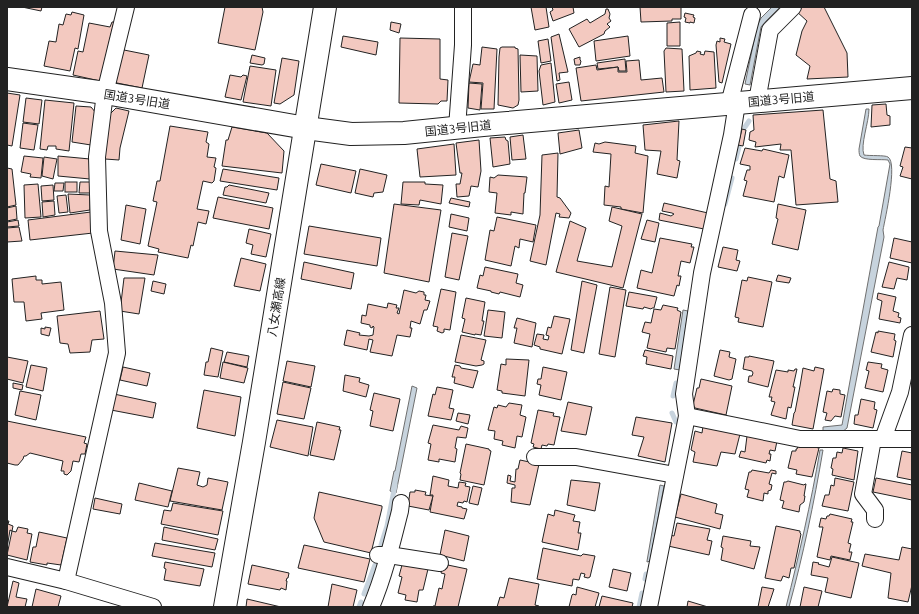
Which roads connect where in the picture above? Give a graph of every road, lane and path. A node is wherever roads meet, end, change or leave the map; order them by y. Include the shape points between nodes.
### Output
1 (126, 7) edge
2 (325, 7) edge
3 (463, 7) edge
4 (793, 7) edge
5 (752, 15) dead end
6 (7, 79) edge
7 (912, 88) edge
8 (105, 93) junction
9 (741, 103) junction
10 (306, 128) junction
11 (457, 128) junction
12 (912, 335) edge
13 (687, 416) junction
14 (878, 439) junction
15 (912, 439) edge
16 (535, 457) dead end
17 (675, 475) junction
18 (401, 503) dead end
19 (875, 519) dead end
20 (383, 555) junction
21 (440, 563) dead end
22 (7, 567) edge
23 (66, 581) junction
24 (153, 607) edge
25 (225, 607) edge
26 (371, 607) edge
27 (649, 607) edge

1 - 8 street
2 - 10 street, 八女瀬高線
3 - 11 street
4 - 9 street via 770,30
5 - 9 street
6 - 8 street, 国道3号旧道
7 - 9 street, 国道3号旧道
8 - 10 street, 国道3号旧道
8 - 23 street via 97,157 99,231 113,302 117,353
9 - 11 street, 国道3号旧道
9 - 13 street via 702,273 684,394
10 - 11 street, 国道3号旧道 via 351,134 404,134
10 - 25 street, 八女瀬高線
12 - 14 street via 900,392
13 - 14 street via 800,439
13 - 17 street
14 - 15 street
14 - 19 street via 863,494 875,510
16 - 17 street via 576,457
17 - 27 street
18 - 20 street
20 - 21 street
20 - 26 street via 379,588
22 - 23 street
23 - 24 street

